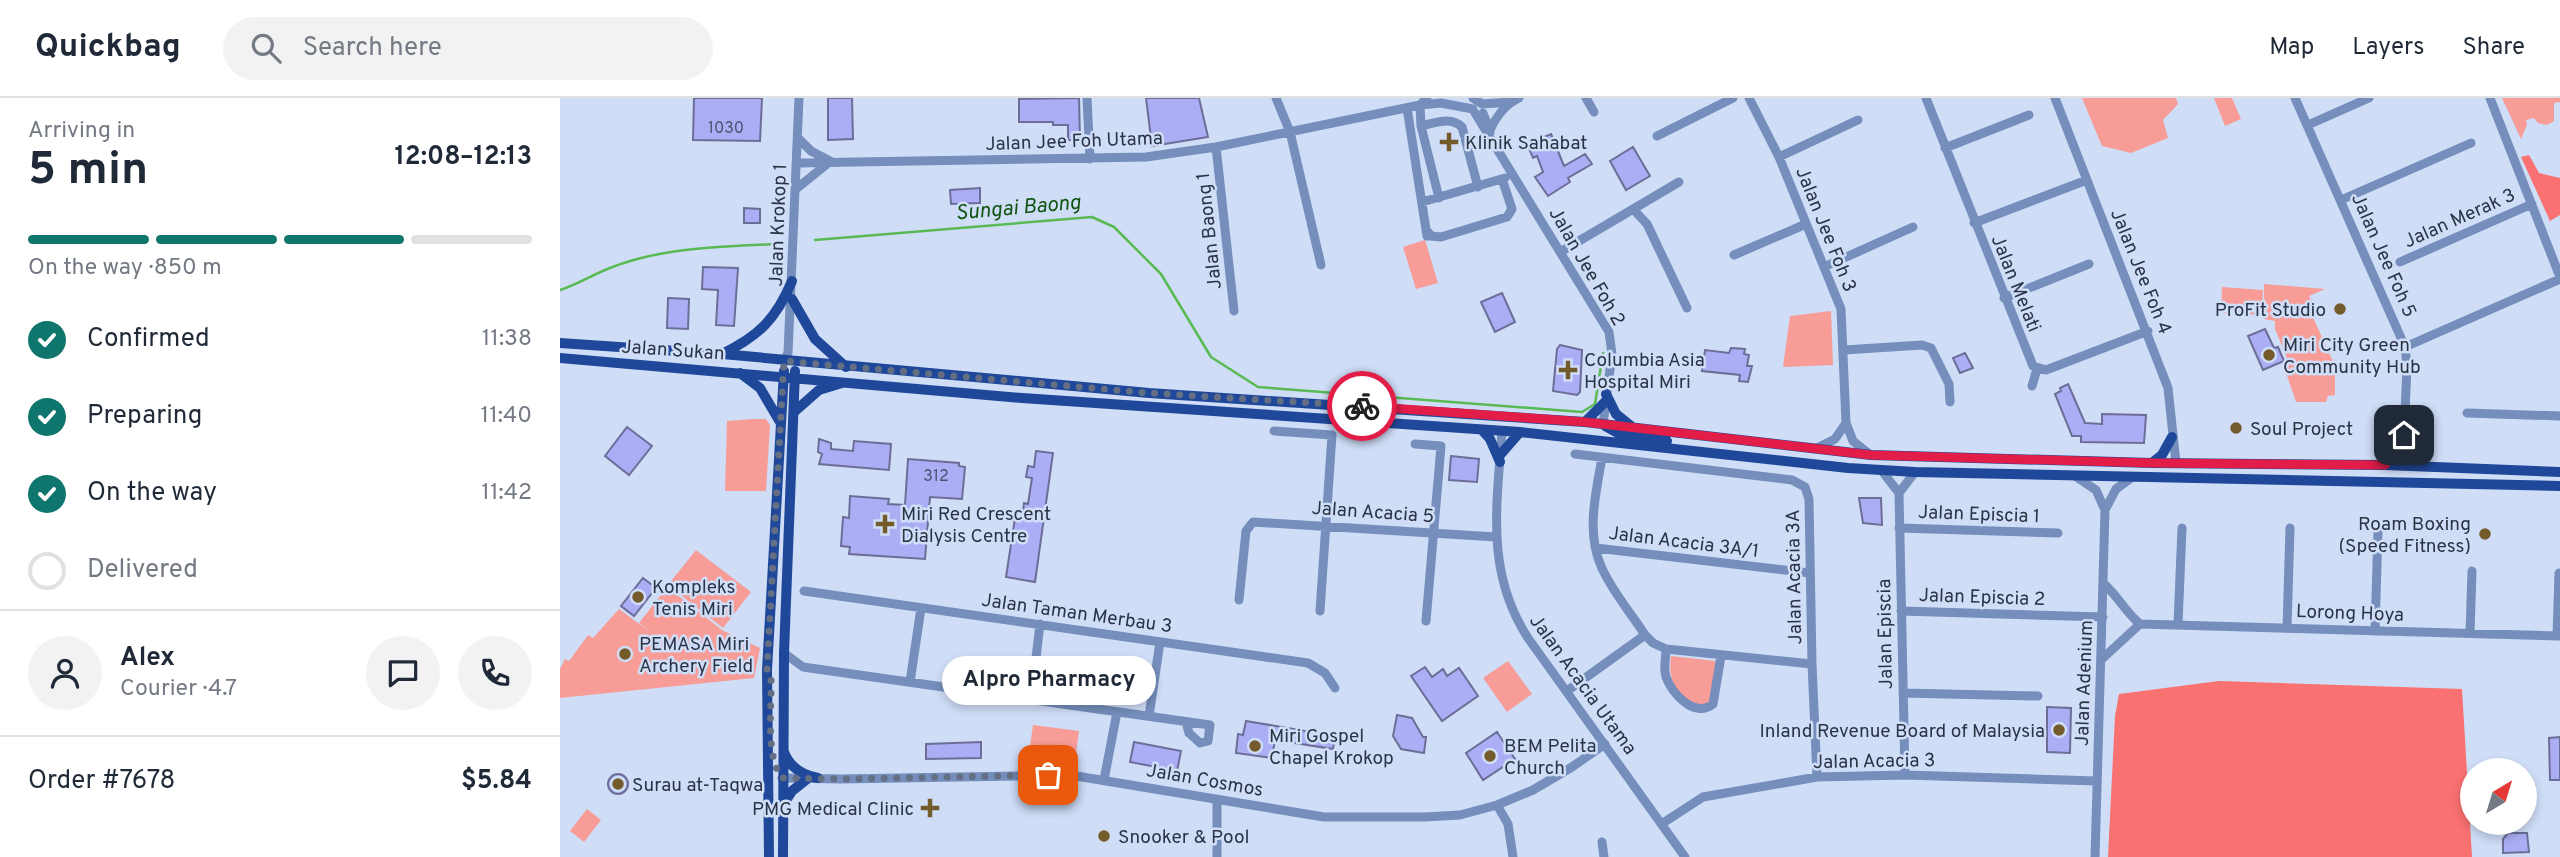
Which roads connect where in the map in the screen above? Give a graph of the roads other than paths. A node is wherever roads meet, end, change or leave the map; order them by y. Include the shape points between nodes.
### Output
1 (799, 98) edge
2 (1087, 98) edge
3 (1276, 98) edge
4 (1464, 98) edge
5 (1586, 98) edge
6 (1733, 98) edge
7 (1749, 98) edge
8 (1926, 98) edge
9 (2054, 98) edge
10 (2295, 98) edge
11 (2370, 98) edge
12 (2490, 98) edge
13 (1515, 100) edge
14 (1424, 101) edge
15 (1478, 107) edge
16 (1407, 108) junction
17 (1504, 110) junction
18 (1594, 112) dead end
19 (2029, 115) dead end
20 (1858, 120) dead end
21 (2308, 125) junction
22 (1421, 126) junction
23 (1290, 132) junction
24 (1490, 133) junction
25 (1657, 136) dead end
26 (798, 138) junction
27 (2471, 143) dead end
28 (1216, 146) junction
29 (1945, 148) junction
30 (1779, 156) junction
31 (1427, 157) junction
32 (1415, 158) junction
33 (1090, 159) junction
34 (797, 163) junction
35 (834, 163) junction
36 (1514, 176) junction
37 (1502, 180) junction
38 (2087, 180) junction
39 (1679, 182) dead end
40 (1478, 187) junction
41 (796, 189) junction
42 (1439, 198) junction
43 (2341, 200) junction
44 (1422, 202) junction
45 (2532, 204) junction
46 (1633, 209) junction
47 (1975, 223) junction
48 (1806, 224) junction
49 (1913, 227) dead end
50 (1562, 251) junction
51 (1734, 255) dead end
52 (2400, 262) dead end
53 (2089, 264) dead end
54 (1321, 265) dead end
55 (1824, 267) junction
56 (2560, 278) edge
57 (792, 281) junction
58 (2004, 298) junction
59 (792, 299) junction
60 (1687, 308) dead end
61 (1234, 311) dead end
62 (2148, 331) junction
63 (560, 343) edge
64 (2405, 346) junction
65 (1844, 350) junction
66 (722, 354) junction
67 (560, 358) edge
68 (789, 359) junction
69 (847, 367) junction
70 (2037, 369) junction
71 (737, 371) junction
72 (789, 376) junction
73 (849, 381) junction
74 (2032, 386) dead end
75 (1606, 398) junction
76 (1315, 402) junction
77 (1950, 402) dead end
78 (794, 412) junction
79 (2467, 413) dead end
80 (2560, 416) edge
81 (1585, 422) junction
82 (1846, 423) junction
83 (781, 424) junction
84 (1603, 424) junction
85 (1637, 429) junction
86 (1482, 430) junction
87 (1274, 431) dead end
88 (1502, 431) junction
89 (1520, 432) junction
90 (2404, 435) junction
91 (2172, 437) junction
92 (1415, 444) dead end
93 (1811, 449) junction
94 (1575, 454) dead end
95 (1871, 455) junction
96 (1500, 458) junction
97 (1602, 458) junction
98 (2152, 463) junction
99 (2176, 463) junction
100 (2385, 465) junction
101 (2419, 466) junction
102 (1848, 468) junction
103 (1882, 471) junction
104 (1915, 472) junction
105 (2560, 472) edge
106 (2074, 475) junction
107 (2221, 477) junction
108 (2130, 478) junction
109 (2560, 486) edge
110 (1899, 493) junction
111 (2105, 510) junction
112 (1327, 525) junction
113 (2290, 527) dead end
114 (1899, 528) junction
115 (2182, 528) dead end
116 (2378, 531) dead end
117 (1434, 533) junction
118 (2058, 533) dead end
119 (1496, 537) junction
120 (1596, 548) junction
121 (2472, 571) dead end
122 (1810, 573) junction
123 (2558, 573) edge
124 (2104, 584) junction
125 (804, 591) dead end
126 (1239, 600) dead end
127 (920, 608) junction
128 (1320, 611) dead end
129 (1901, 611) junction
130 (2103, 617) junction
131 (1426, 621) dead end
132 (1040, 624) junction
133 (2140, 624) junction
134 (2178, 624) junction
135 (2287, 628) junction
136 (2375, 631) junction
137 (2470, 633) junction
138 (1646, 635) junction
139 (2558, 636) edge
140 (1160, 642) junction
141 (1666, 649) junction
142 (784, 653) junction
143 (1721, 656) junction
144 (2102, 659) junction
145 (1812, 664) junction
146 (803, 667) junction
147 (767, 670) junction
148 (784, 678) junction
149 (910, 682) junction
150 (1335, 688) dead end
151 (1567, 691) junction
152 (1903, 693) junction
153 (2038, 696) dead end
154 (1031, 699) junction
155 (1117, 712) junction
156 (1149, 716) junction
157 (1186, 722) dead end
158 (1605, 744) junction
159 (783, 750) junction
160 (1905, 775) junction
161 (1817, 777) junction
162 (782, 778) junction
163 (812, 778) junction
164 (1104, 780) junction
165 (2096, 781) junction
166 (1216, 800) junction
167 (1497, 805) junction
168 (782, 808) junction
169 (1663, 823) junction
170 (1602, 842) dead end
171 (770, 857) edge
172 (783, 857) edge
173 (1217, 857) edge
174 (1513, 857) edge
175 (1604, 857) edge
176 (1685, 857) edge
177 (2095, 857) edge

1 - 26 street, Jalan Krokop 1
2 - 33 street
3 - 23 street
4 - 15 street, Jalan Jee Foh 2
5 - 18 street
6 - 25 street
7 - 30 street, Jalan Jee Foh 3
8 - 29 street, Jalan Melati
9 - 38 street, Jalan Jee Foh 4
10 - 21 street, Jalan Jee Foh 5
11 - 21 street
12 - 45 street
13 - 15 street
13 - 17 street
14 - 15 street, Jalan Jee Foh Utama
14 - 16 street, Jalan Jee Foh Utama
14 - 22 street
15 - 17 street
15 - 24 street, Jalan Jee Foh 2
16 - 23 street, Jalan Jee Foh Utama
16 - 32 street
17 - 24 street
19 - 29 street
20 - 30 street
21 - 43 street, Jalan Jee Foh 5
22 - 31 street
22 - 40 street via 1448,120 1462,127
23 - 28 street, Jalan Jee Foh Utama
23 - 54 street
24 - 36 street, Jalan Jee Foh 2
26 - 34 street, Jalan Krokop 1
26 - 35 street
27 - 43 street
28 - 33 street, Jalan Jee Foh Utama via 1146,157
28 - 61 street, Jalan Baong 1
29 - 47 street, Jalan Melati
30 - 48 street, Jalan Jee Foh 3
31 - 32 street
31 - 42 street
32 - 44 street
33 - 35 street, Jalan Jee Foh Utama
34 - 35 street, Jalan Jee Foh Utama
34 - 41 street, Jalan Krokop 1
35 - 41 street
36 - 37 street
36 - 50 street, Jalan Jee Foh 2
37 - 40 street
37 - 44 street via 1512,209 1507,217 1441,237 1427,234
38 - 47 street
38 - 62 street, Jalan Jee Foh 4
39 - 46 street
40 - 42 street
41 - 57 street, Jalan Krokop 1
42 - 44 street
43 - 64 street, Jalan Jee Foh 5
45 - 52 street, Jalan Merak 3
45 - 56 street
46 - 50 street
46 - 60 street via 1647,223
47 - 58 street, Jalan Melati
48 - 51 street
48 - 55 street, Jalan Jee Foh 3
49 - 55 street
50 - 75 street, Jalan Jee Foh 2 via 1609,332 1612,354
53 - 58 street
55 - 65 street, Jalan Jee Foh 3 via 1841,309
56 - 64 street
57 - 59 street, Jalan Krokop 1
57 - 66 main road via 772,318 749,339
58 - 70 street, Jalan Melati
59 - 68 street, Jalan Krokop 1
59 - 69 main road via 815,339
62 - 70 street via 2046,370
62 - 91 street, Jalan Jee Foh 4 via 2168,388
63 - 66 main road, Jalan Sukan
64 - 90 street, Jalan Jee Foh 5
65 - 77 street via 1931,348 1949,384
65 - 82 street, Jalan Jee Foh 3
66 - 68 main road, Jalan Sukan
67 - 71 main road, Jalan Sukan
68 - 69 main road, Jalan Sukan
68 - 72 main road
69 - 76 main road, Jalan Sukan
70 - 74 street
71 - 72 main road, Jalan Sukan
71 - 83 main road via 760,388
72 - 73 main road, Jalan Sukan
72 - 78 main road
72 - 83 main road
73 - 78 main road via 819,390
73 - 86 main road, Jalan Sukan via 1022,398
75 - 81 main road
75 - 84 street, Jalan Jee Foh 2
75 - 85 main road via 1616,414
76 - 81 main road
76 - 88 main road via 1341,411 1482,420
78 - 142 main road
79 - 80 street
81 - 84 main road
82 - 93 street via 1829,444
82 - 95 street via 1853,441
83 - 147 main road
84 - 85 main road
84 - 102 main road via 1621,435 1833,462
85 - 93 main road
86 - 88 main road, Jalan Sukan
86 - 96 main road
87 - 112 street via 1332,435
88 - 89 main road, Jalan Sukan
88 - 96 street, Jalan Acacia Utama
89 - 96 main road
89 - 102 main road, Jalan Sukan
90 - 100 street, Jalan Jee Foh 5
90 - 101 street, Jalan Jee Foh 5
91 - 98 main road
91 - 99 street, Jalan Jee Foh 4
92 - 117 street via 1441,446
93 - 95 main road
94 - 97 street, Jalan Acacia 3A
95 - 98 main road
96 - 119 street, Jalan Acacia Utama
97 - 120 street, Jalan Acacia 3A via 1594,503
97 - 122 street, Jalan Acacia 3A via 1801,484 1809,499
98 - 99 main road
99 - 100 main road
99 - 107 main road via 2186,470
100 - 101 main road
101 - 105 main road
102 - 103 main road
103 - 104 main road
103 - 110 street
104 - 106 main road
104 - 110 street
106 - 108 main road
106 - 111 street via 2096,490
107 - 108 main road
107 - 109 main road
108 - 111 street via 2116,489
110 - 114 street, Jalan Episcia
111 - 124 street, Jalan Adenium
112 - 117 street, Jalan Acacia 5
112 - 126 street, Jalan Acacia 5 via 1252,522
112 - 128 street
113 - 135 street
114 - 118 street, Jalan Episcia 1
114 - 129 street, Jalan Episcia
115 - 134 street
116 - 136 street
117 - 119 street, Jalan Acacia 5
117 - 131 street
119 - 151 street, Jalan Acacia Utama via 1504,593 1515,618
120 - 122 street, Jalan Acacia 3A/1
120 - 138 street, Jalan Acacia 3A via 1601,566
121 - 137 street
122 - 145 street, Jalan Acacia 3A
123 - 139 street
124 - 130 street, Jalan Adenium
124 - 133 street
125 - 127 street, Jalan Taman Merbau 3
127 - 132 street, Jalan Taman Merbau 3
127 - 149 street
129 - 130 street, Jalan Episcia 2
129 - 152 street, Jalan Episcia
130 - 144 street, Jalan Adenium
132 - 140 street, Jalan Taman Merbau 3
132 - 154 street
133 - 134 street, Lorong Hoya
133 - 144 street
134 - 135 street, Lorong Hoya
135 - 136 street, Lorong Hoya
136 - 137 street, Lorong Hoya
137 - 139 street, Lorong Hoya
138 - 141 street, Jalan Acacia 3A
138 - 151 street
140 - 150 street, Jalan Taman Merbau 3 via 1308,663 1325,673
140 - 156 street
141 - 143 street, Jalan Acacia 3A
141 - 143 street via 1667,678 1681,700 1697,708 1713,705
142 - 146 street
142 - 148 main road
143 - 145 street, Jalan Acacia 3A
144 - 165 street, Jalan Adenium
145 - 161 street, Jalan Acacia 3A
146 - 148 street
146 - 149 street
147 - 162 main road via 772,758
147 - 171 main road
148 - 159 main road
149 - 154 street
151 - 158 street, Jalan Acacia Utama
152 - 153 street
152 - 160 street, Jalan Episcia
154 - 155 street
155 - 156 street
155 - 164 street
156 - 157 street
158 - 167 street, Jalan Cosmos via 1533,790
158 - 169 street, Jalan Acacia Utama
159 - 162 main road
159 - 163 main road via 793,767
160 - 161 street, Jalan Acacia 3
160 - 165 street, Jalan Acacia 3
161 - 169 street, Jalan Acacia 3 via 1703,797
162 - 163 street, Jalan Cosmos
162 - 168 main road
162 - 171 main road via 773,795 774,851
163 - 164 street, Jalan Cosmos via 1070,775
163 - 168 main road via 792,791
164 - 166 street, Jalan Cosmos
165 - 177 street, Jalan Adenium
166 - 167 street, Jalan Cosmos via 1342,818 1451,816
166 - 173 street
167 - 174 street via 1508,824
168 - 172 main road
169 - 176 street, Jalan Acacia Utama
170 - 175 street

